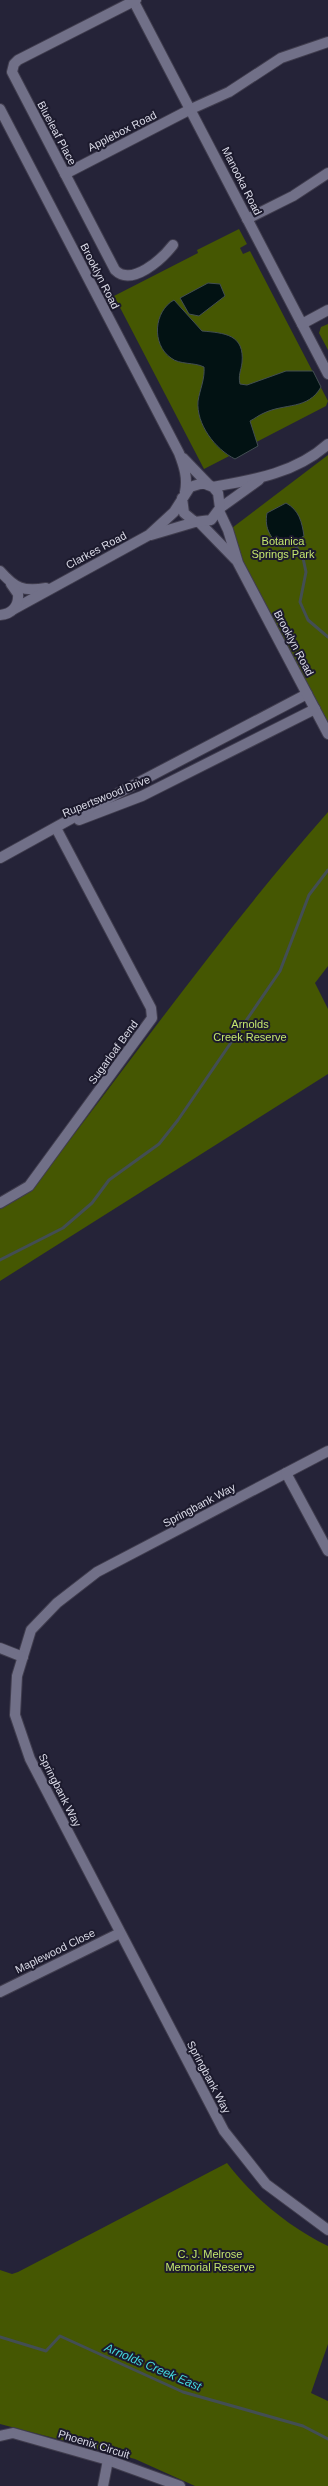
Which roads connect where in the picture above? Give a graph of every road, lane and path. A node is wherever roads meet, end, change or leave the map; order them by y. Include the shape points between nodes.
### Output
1 (134, 0) edge
2 (328, 42) edge
3 (0, 109) edge
4 (191, 109) junction
5 (328, 173) edge
6 (65, 174) junction
7 (247, 219) junction
8 (173, 245) dead end
9 (328, 310) edge
10 (302, 324) junction
11 (328, 374) edge
12 (328, 444) edge
13 (324, 451) edge
14 (179, 453) junction
15 (261, 479) junction
16 (211, 486) junction
17 (184, 495) junction
18 (219, 510) junction
19 (197, 522) junction
20 (149, 535) junction
21 (238, 563) junction
22 (0, 571) edge
23 (0, 581) edge
24 (12, 584) junction
25 (54, 586) junction
26 (14, 609) junction
27 (2, 615) edge
28 (307, 694) junction
29 (315, 709) junction
30 (328, 734) edge
31 (200, 751) junction
32 (206, 763) junction
33 (56, 828) junction
34 (0, 858) edge
35 (0, 1203) edge
36 (328, 1451) edge
37 (286, 1473) junction
38 (328, 1551) edge
39 (0, 1648) edge
40 (23, 1657) junction
41 (120, 1933) junction
42 (0, 1992) edge
43 (328, 2230) edge
44 (0, 2436) edge
45 (108, 2460) junction
46 (103, 2486) edge
47 (180, 2486) edge

1 - 4 street, Manooka Road
1 - 6 street, Blueleaf Place via 18,60 12,67 13,75
2 - 4 street, Applebox Road via 281,58 235,89
3 - 14 street, Brooklyn Road
4 - 6 street, Applebox Road
4 - 7 street, Manooka Road
5 - 7 street via 293,196
6 - 8 street, Blueleaf Place via 118,273 132,276 158,262
7 - 10 street, Manooka Road
9 - 10 street
10 - 11 street, Manooka Road
12 - 13 street
13 - 15 street
14 - 16 street, Brooklyn Road
14 - 17 street, Brooklyn Road via 187,484
15 - 16 street
15 - 18 street
16 - 17 street via 196,484
16 - 18 street via 218,493
17 - 19 street via 184,512
17 - 20 street, Clarkes Road via 174,512
18 - 19 street via 211,520
18 - 21 street, Brooklyn Road
19 - 20 street, Clarkes Road
19 - 21 street, Brooklyn Road
20 - 25 street, Clarkes Road
21 - 28 street, Brooklyn Road
22 - 24 street
23 - 24 street, Clarkes Road
24 - 25 street, Clarkes Road via 22,589
24 - 26 street via 18,596
25 - 26 street, Clarkes Road
26 - 27 street, Clarkes Road
28 - 29 street, Brooklyn Road
28 - 31 street, Rupertswood Drive
29 - 30 street, Brooklyn Road
29 - 32 street, Rupertswood Drive
31 - 32 street
31 - 33 street, Rupertswood Drive via 104,800
32 - 33 street, Rupertswood Drive via 142,796
33 - 34 street, Rupertswood Drive
33 - 35 street, Sugarloaf Bend via 151,1008 152,1018 29,1186
36 - 37 street, Springbank Way
37 - 38 street
37 - 40 street, Springbank Way via 97,1572 57,1603 31,1630
39 - 40 street
40 - 41 street, Springbank Way via 17,1676 15,1715 30,1759
41 - 42 street, Maplewood Close
41 - 43 street, Springbank Way via 224,2131 266,2184
44 - 45 street, Phoenix Circuit via 13,2433
45 - 46 street
45 - 47 street, Phoenix Circuit

